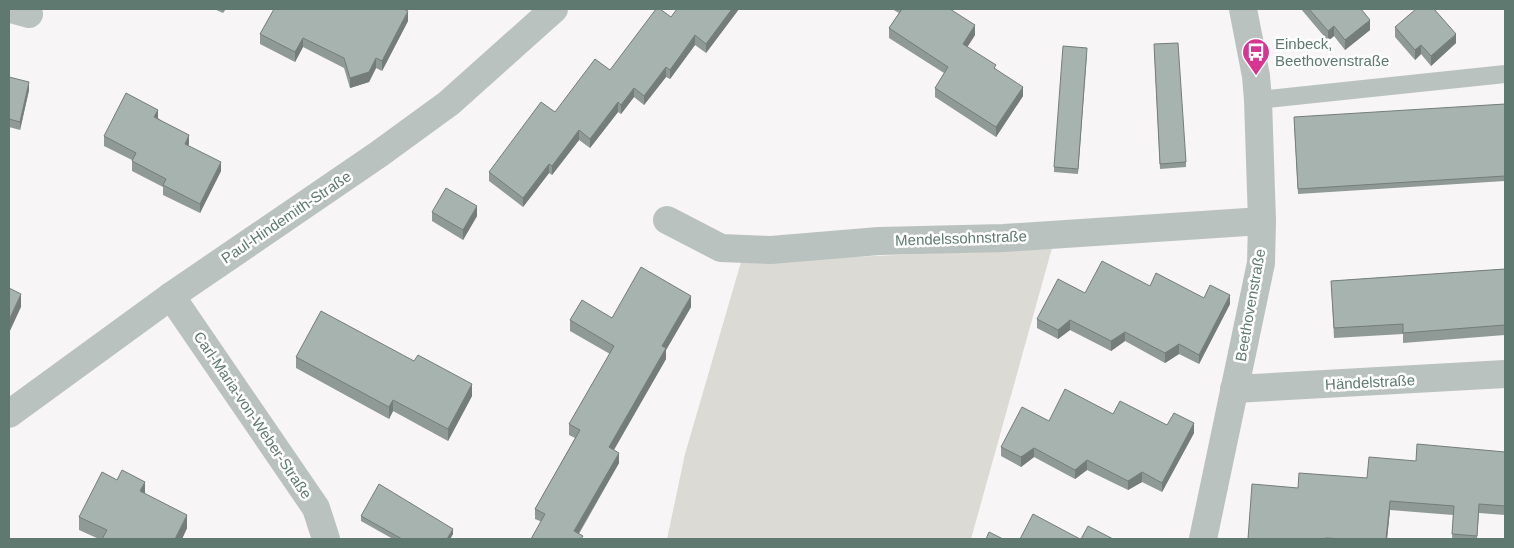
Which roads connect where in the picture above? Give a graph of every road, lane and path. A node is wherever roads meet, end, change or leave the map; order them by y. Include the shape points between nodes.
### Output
1 (554, 9) edge
2 (1243, 9) edge
3 (1505, 74) edge
4 (1258, 100) junction
5 (667, 220) dead end
6 (1262, 221) junction
7 (171, 296) junction
8 (1505, 374) edge
9 (1234, 390) junction
10 (9, 414) edge
11 (326, 539) edge
12 (1203, 539) edge

1 - 7 street, Paul-Hindemith-Straße via 449,103
2 - 4 street, Beethovenstraße
3 - 4 lane
4 - 6 street, Beethovenstraße
5 - 6 street, Mendelssohnstraße via 721,248 771,250
6 - 9 street, Beethovenstraße via 1260,263
7 - 10 street, Paul-Hindemith-Straße
7 - 11 street, Carl-Maria-von-Weber-Straße via 316,508
8 - 9 street, Händelstraße
9 - 12 street, Beethovenstraße

